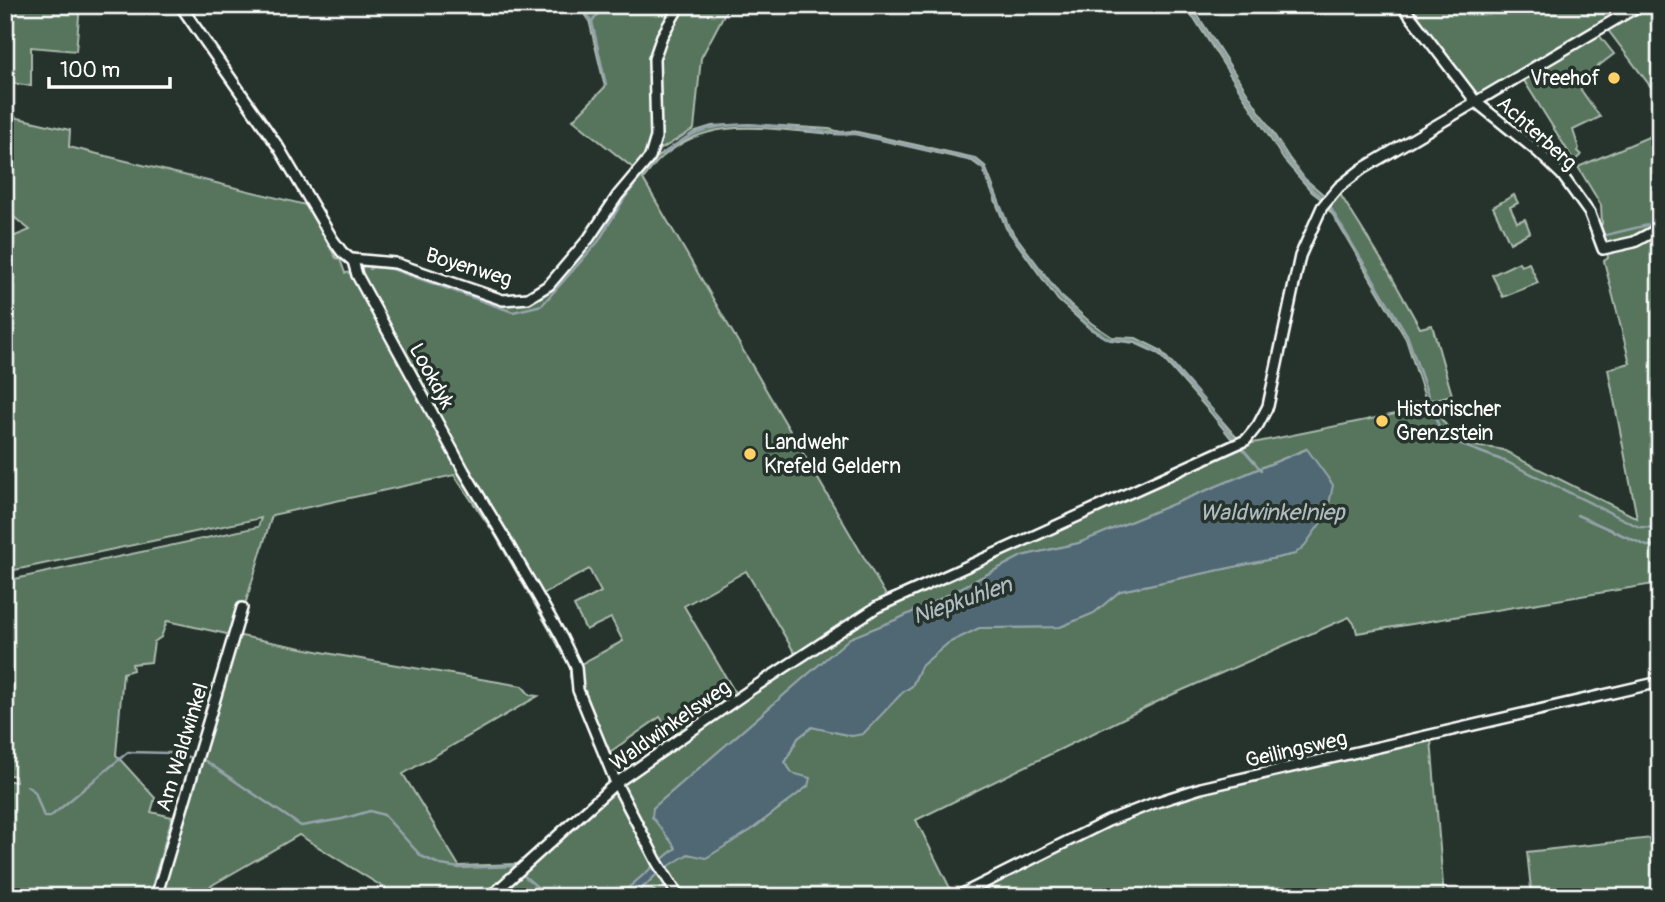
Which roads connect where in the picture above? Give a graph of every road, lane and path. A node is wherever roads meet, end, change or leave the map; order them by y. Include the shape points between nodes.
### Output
1 (180, 5) edge
2 (680, 5) edge
3 (1402, 5) edge
4 (1640, 5) edge
5 (1476, 102) junction
6 (1660, 228) edge
7 (351, 259) junction
8 (242, 608) dead end
9 (1660, 682) edge
10 (617, 783) junction
11 (156, 897) edge
12 (490, 897) edge
13 (679, 897) edge
14 (956, 897) edge

1 - 7 street, Lookdyk via 279,148 333,240
2 - 7 street, Boyenweg via 654,59 656,137 650,157 549,285 528,298 503,300 395,263
3 - 5 street
4 - 5 street, Waldwinkelsweg
5 - 6 street, Achterberg via 1562,175 1590,214 1603,249 1634,242
5 - 10 street, Waldwinkelsweg via 1362,169 1322,207 1300,256 1268,406 1246,440 886,602
7 - 10 street, Lookdyk via 464,471 562,639
8 - 11 street, Am Waldwinkel
9 - 14 street, Geilingsweg via 1201,788 1108,821
10 - 12 street, Waldwinkelsweg
10 - 13 street

